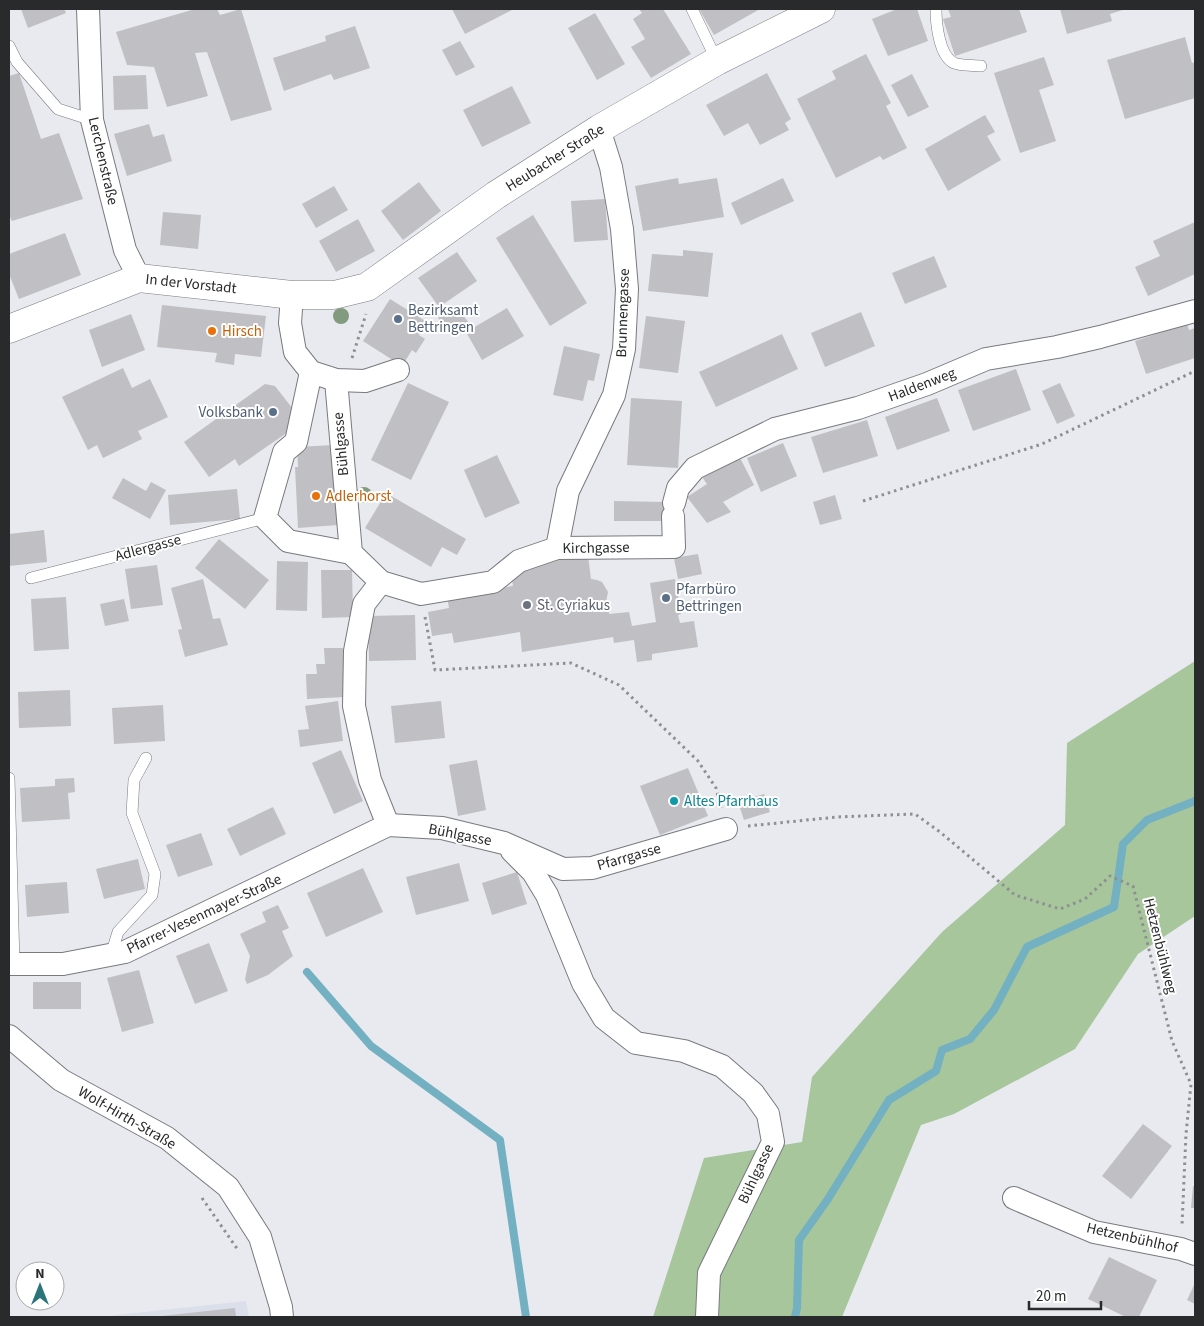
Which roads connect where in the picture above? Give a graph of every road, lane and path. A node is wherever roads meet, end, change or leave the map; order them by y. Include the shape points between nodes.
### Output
1 (88, 9) edge
2 (692, 9) edge
3 (821, 9) edge
4 (936, 9) edge
5 (9, 46) edge
6 (717, 61) junction
7 (982, 66) dead end
8 (92, 120) junction
9 (599, 129) junction
10 (139, 278) junction
11 (376, 280) junction
12 (292, 295) junction
13 (1195, 310) edge
14 (9, 329) edge
15 (398, 370) dead end
16 (1195, 371) edge
17 (310, 372) junction
18 (341, 380) junction
19 (863, 501) dead end
20 (265, 518) junction
21 (674, 547) joint
22 (557, 548) junction
23 (350, 553) junction
24 (32, 578) dead end
25 (381, 582) junction
26 (421, 594) junction
27 (146, 758) dead end
28 (9, 778) edge
29 (388, 826) junction
30 (726, 829) junction
31 (504, 843) junction
32 (111, 955) junction
33 (11, 964) edge
34 (9, 1036) edge
35 (200, 1195) dead end
36 (1014, 1198) dead end
37 (238, 1251) dead end
38 (1188, 1252) edge
39 (282, 1317) edge
40 (707, 1317) edge

1 - 8 street, Lerchenstraße
2 - 6 lane
3 - 6 street, Heubacher Straße
4 - 7 lane via 938,37 946,56 954,63
5 - 8 lane via 17,62 58,109
6 - 9 street, Heubacher Straße
8 - 10 street, Lerchenstraße via 125,250
9 - 11 street, Heubacher Straße via 496,195
9 - 22 street, Brunnengasse via 611,167 622,229 627,288 624,349 614,395 568,490
10 - 12 street, In der Vorstadt
10 - 14 street, In der Vorstadt
11 - 12 street, Heubacher Straße via 367,287 334,295
11 - 18 path
12 - 17 street via 290,323 295,352
13 - 21 street, Haldenweg via 1058,347 986,359 858,408 775,429 695,468 678,488 674,509
15 - 18 street via 365,381
16 - 19 path via 1042,444
17 - 18 street
17 - 20 street via 296,442 284,452
18 - 23 street, Bühlgasse
20 - 23 street via 288,541
20 - 24 lane, Adlergasse
21 - 22 street, Kirchgasse
22 - 26 street, Kirchgasse via 519,561 493,582
23 - 25 street
25 - 26 street, Kirchgasse
25 - 29 street via 364,604 355,651 354,706 370,780
26 - 30 path via 435,670 571,663 619,685 698,761 716,788
27 - 32 lane via 134,780 132,813 155,874 152,895 118,932
28 - 33 lane
29 - 31 street, Bühlgasse via 442,828
29 - 32 street, Pfarrer-Vesenmayer-Straße via 125,952
30 - 31 street, Pfarrgasse via 592,868 563,868
30 - 38 path, Hetzenbühlweg via 837,816 915,814 1015,895 1060,909 1085,900 1110,876 1133,886 1172,1041 1191,1084 1186,1144
31 - 40 street, Bühlgasse via 533,872 547,895 583,983 604,1018 636,1043 684,1052 722,1066 754,1092 768,1114 773,1142 709,1273
32 - 33 street, Pfarrer-Vesenmayer-Straße via 63,964
34 - 39 street, Wolf-Hirth-Straße via 61,1080 167,1138 228,1187 260,1237
35 - 37 path
36 - 38 street, Hetzenbühlhof via 1094,1232

